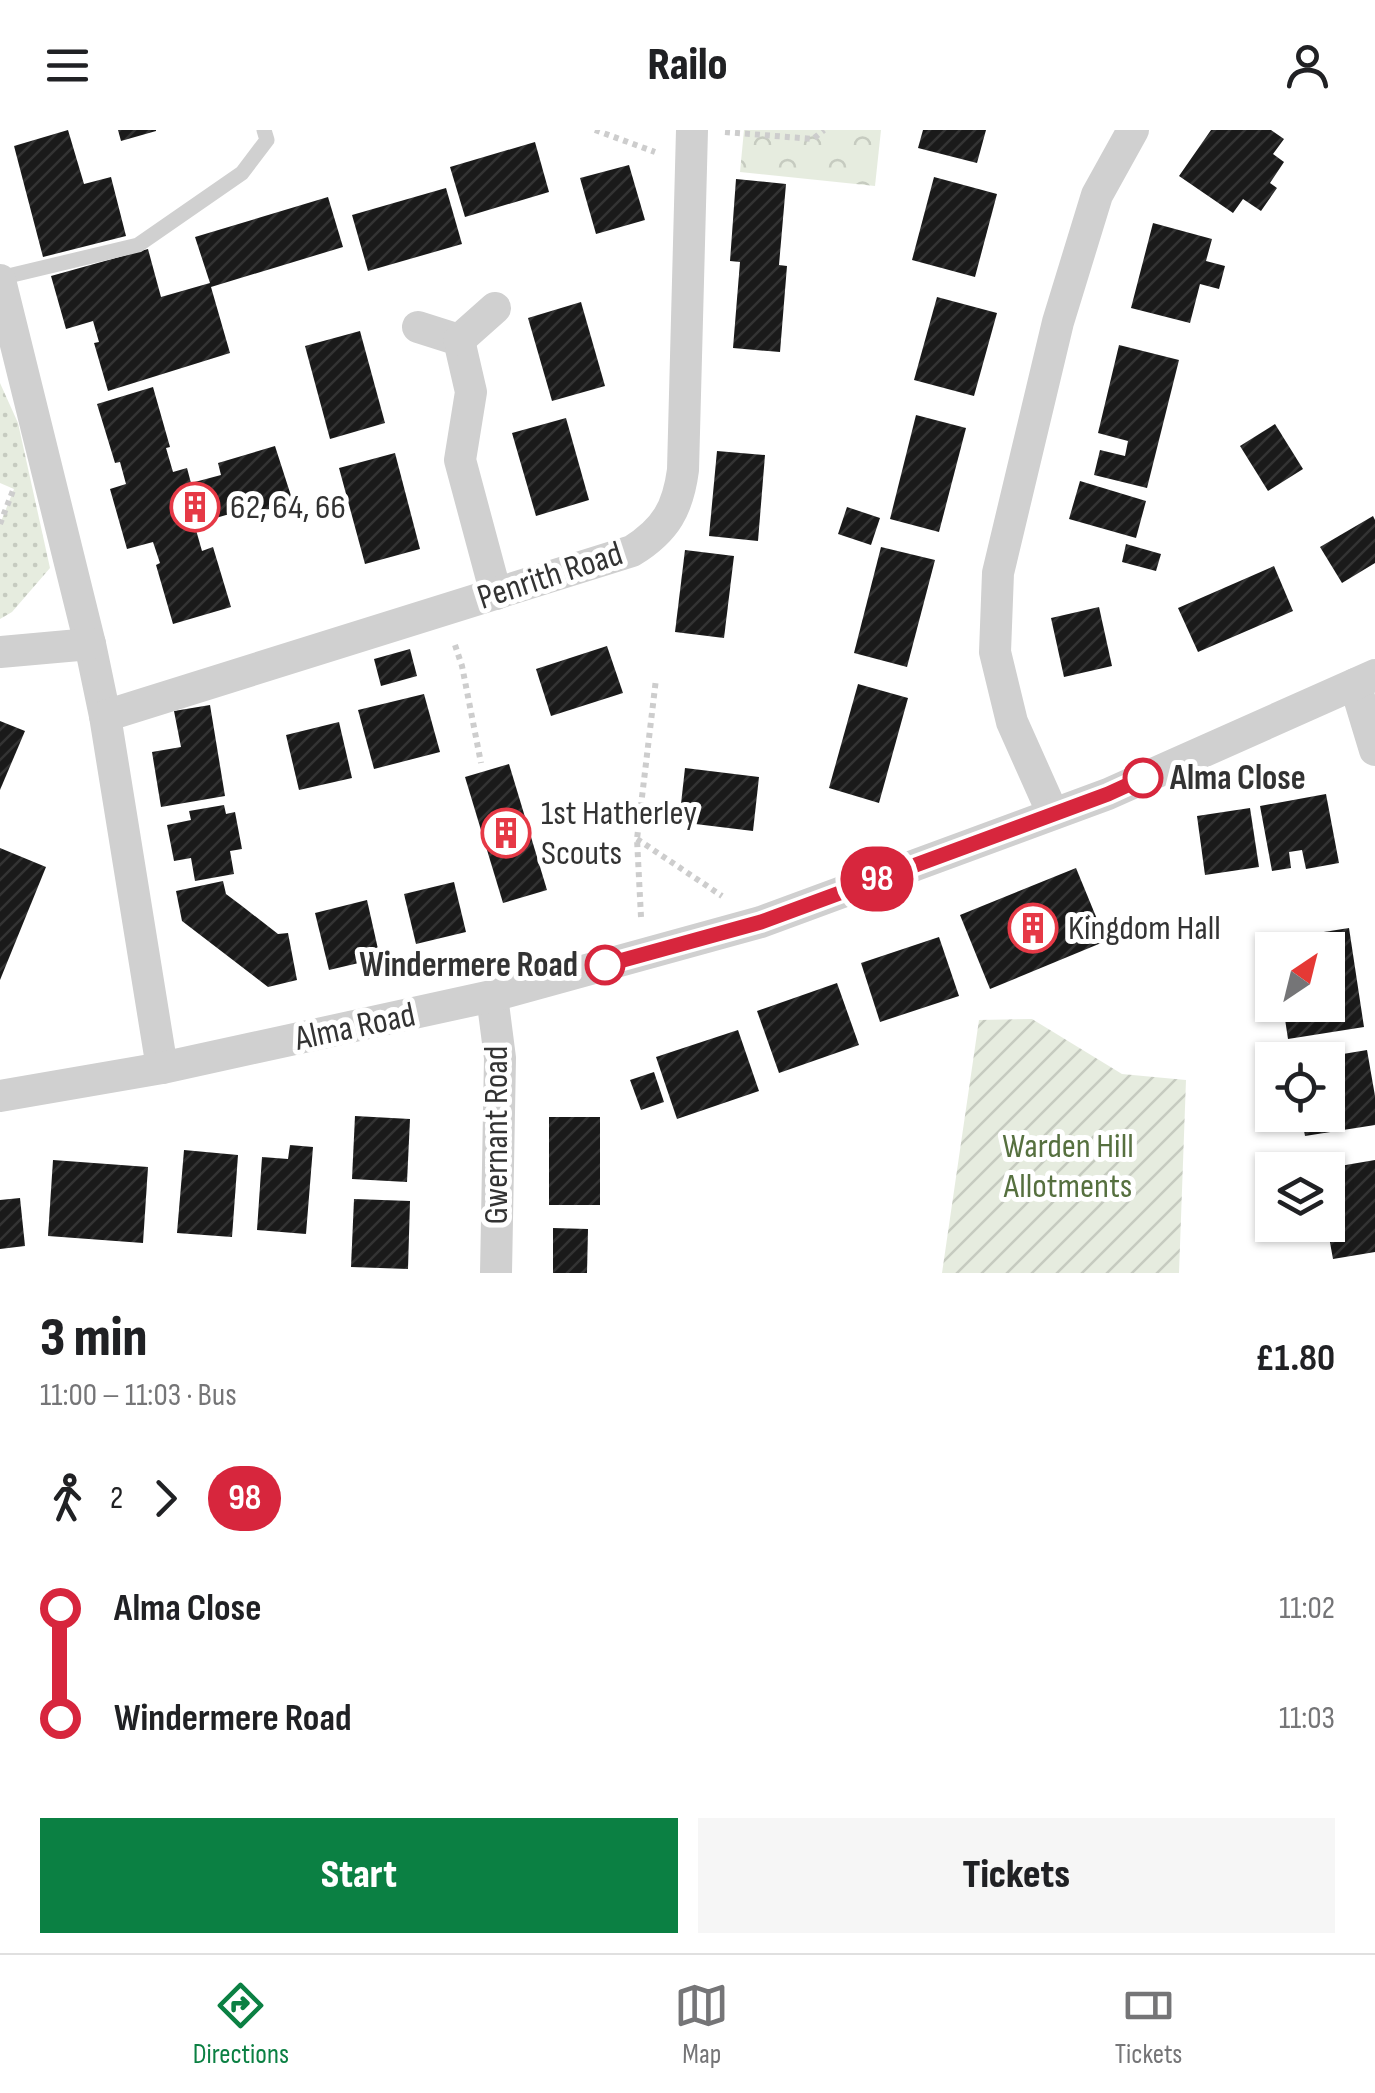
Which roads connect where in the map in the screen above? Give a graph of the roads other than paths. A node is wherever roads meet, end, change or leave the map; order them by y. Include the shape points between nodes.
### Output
1 (264, 130) edge
2 (692, 130) edge
3 (1134, 130) edge
4 (0, 279) edge
5 (495, 308) dead end
6 (418, 327) dead end
7 (459, 340) junction
8 (496, 594) junction
9 (90, 644) junction
10 (0, 652) edge
11 (1365, 679) edge
12 (105, 716) junction
13 (1375, 750) edge
14 (1054, 814) junction
15 (492, 996) junction
16 (162, 1068) junction
17 (0, 1096) edge
18 (496, 1273) edge

1 - 4 lane via 268,140 242,173 138,245
2 - 8 street, Penrith Road via 680,493 648,542 632,551
3 - 14 street via 1097,195 1058,322 998,573 995,652 1012,722
4 - 9 street
5 - 7 street
6 - 7 street
7 - 8 street via 471,392 460,460
8 - 12 street, Penrith Road
9 - 10 street
9 - 12 street
11 - 13 street
11 - 14 street, Alma Road
12 - 16 street
14 - 15 street, Alma Road via 761,922
15 - 16 street, Alma Road
15 - 18 street, Gwernant Road via 500,1058
16 - 17 street, Alma Road

